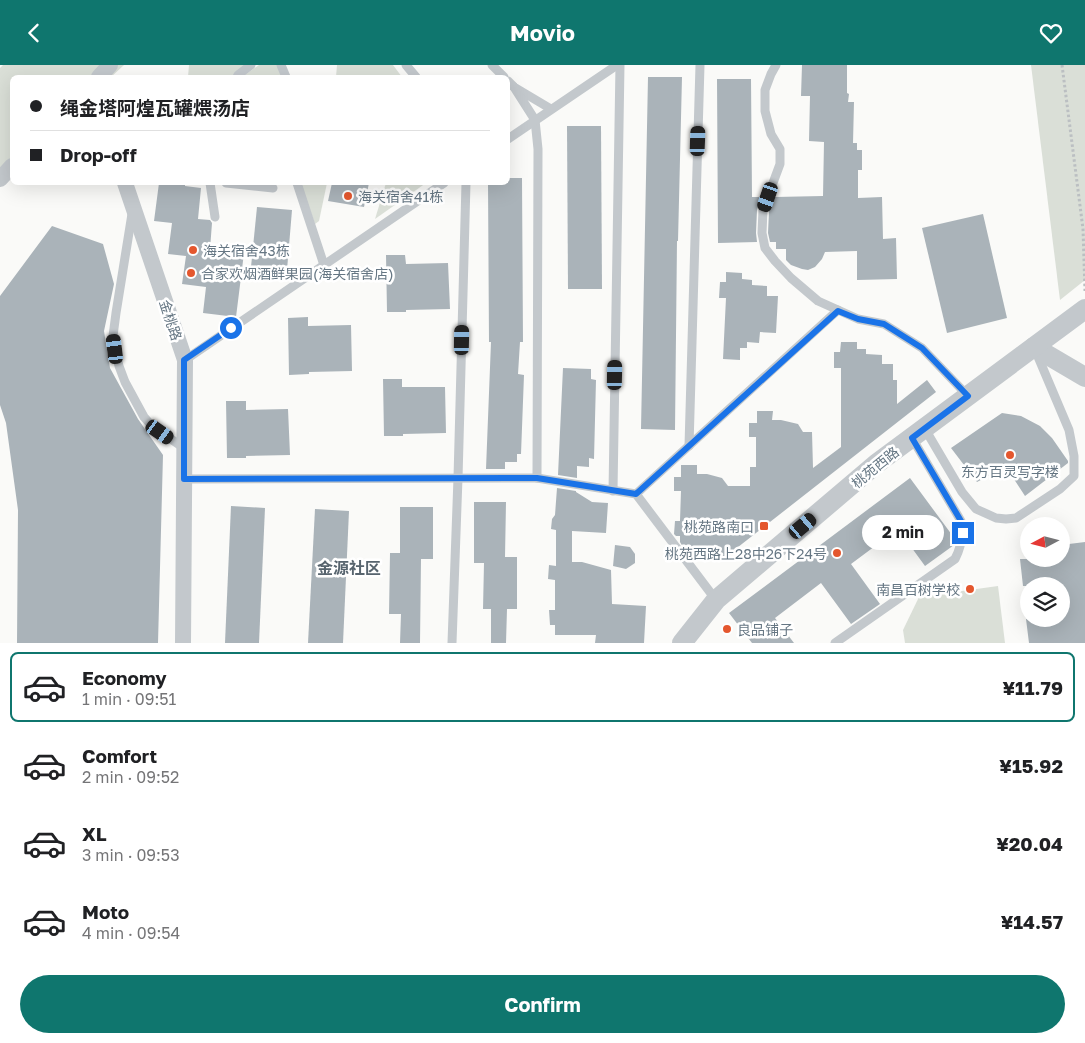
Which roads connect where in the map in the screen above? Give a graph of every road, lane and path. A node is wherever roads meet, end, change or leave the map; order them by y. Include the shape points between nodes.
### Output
1 (110, 65) edge
2 (251, 65) edge
3 (406, 65) edge
4 (492, 65) edge
5 (619, 65) edge
6 (700, 65) edge
7 (776, 65) edge
8 (1062, 65) edge
9 (101, 75) edge
10 (239, 75) edge
11 (414, 75) edge
12 (502, 75) edge
13 (511, 84) edge
14 (551, 109) junction
15 (535, 120) junction
16 (510, 138) edge
17 (10, 168) edge
18 (0, 179) edge
19 (126, 185) edge
20 (210, 185) edge
21 (245, 185) edge
22 (298, 185) edge
23 (441, 185) edge
24 (466, 185) edge
25 (273, 188) dead end
26 (133, 206) junction
27 (215, 217) dead end
28 (324, 265) junction
29 (1085, 309) edge
30 (838, 311) junction
31 (1034, 347) junction
32 (184, 360) junction
33 (1085, 377) edge
34 (968, 396) junction
35 (918, 433) junction
36 (689, 446) junction
37 (184, 449) junction
38 (458, 478) junction
39 (537, 478) junction
40 (184, 479) junction
41 (613, 491) junction
42 (636, 494) junction
43 (716, 600) junction
44 (183, 643) edge
45 (452, 643) edge
46 (682, 643) edge
47 (835, 643) edge

1 - 9 street
2 - 10 lane
3 - 11 lane
4 - 12 lane
5 - 14 lane
5 - 41 lane
6 - 36 lane
7 - 30 lane via 765,90 765,111 771,134 780,149 780,164 763,210 765,248 791,278 818,301
8 - 29 path via 1083,229
13 - 14 lane
13 - 15 lane
14 - 15 lane
15 - 16 lane
15 - 39 lane via 538,149
17 - 18 street
19 - 26 street, 金桃路
20 - 27 lane
21 - 25 lane
22 - 28 lane
23 - 28 lane
24 - 38 lane
26 - 32 street, 金桃路
26 - 37 lane via 113,336 115,349 126,382 144,417
28 - 32 lane
29 - 31 street, 桃苑西路
30 - 34 lane via 884,324 922,348
30 - 36 lane
31 - 33 street
31 - 34 street, 桃苑西路
31 - 35 lane via 1069,430 1074,456 1074,476 1060,489 1016,518 996,518 976,509
32 - 37 street, 金桃路
34 - 35 street, 桃苑西路
35 - 43 street, 桃苑西路
35 - 47 lane via 961,521 960,550 955,559
36 - 42 lane
37 - 40 street, 金桃路
38 - 39 lane
38 - 40 lane
38 - 45 lane
39 - 41 lane
40 - 44 street, 金桃路
41 - 42 lane
42 - 43 lane
43 - 46 street, 桃苑西路

